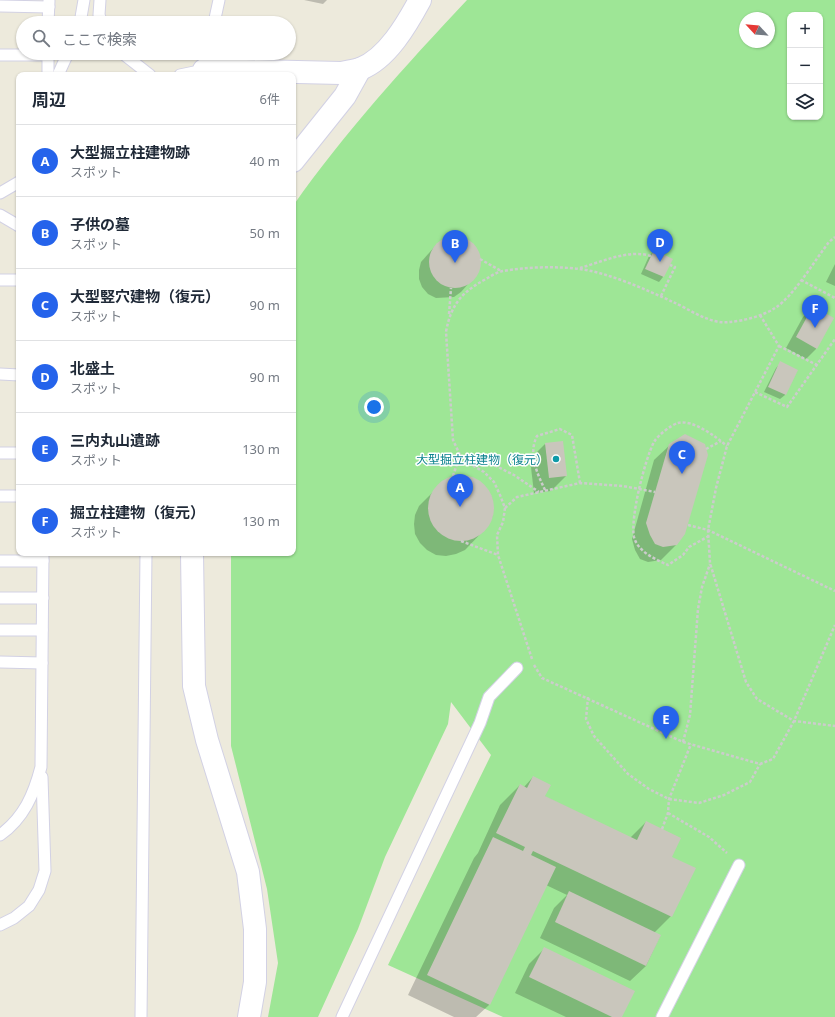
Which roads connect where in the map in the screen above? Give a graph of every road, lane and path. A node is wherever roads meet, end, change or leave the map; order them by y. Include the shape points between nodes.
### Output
1 (84, 0) edge
2 (100, 0) edge
3 (219, 0) edge
4 (420, 0) edge
5 (49, 4) edge
6 (0, 6) edge
7 (48, 16) edge
8 (81, 16) edge
9 (99, 16) edge
10 (216, 16) edge
11 (0, 55) edge
12 (16, 55) edge
13 (48, 60) edge
14 (65, 60) edge
15 (131, 60) edge
16 (206, 61) edge
17 (360, 69) junction
18 (48, 72) edge
19 (59, 72) edge
20 (146, 72) edge
21 (186, 72) edge
22 (296, 157) edge
23 (16, 184) edge
24 (0, 193) edge
25 (0, 215) edge
26 (16, 224) edge
27 (835, 237) edge
28 (651, 256) dead end
29 (480, 259) dead end
30 (670, 265) dead end
31 (578, 268) junction
32 (501, 272) junction
33 (0, 280) edge
34 (16, 280) edge
35 (801, 280) junction
36 (451, 288) dead end
37 (661, 296) junction
38 (835, 298) edge
39 (760, 315) junction
40 (449, 316) junction
41 (835, 339) edge
42 (779, 346) junction
43 (817, 365) junction
44 (0, 374) edge
45 (16, 374) edge
46 (755, 392) junction
47 (721, 441) junction
48 (727, 446) junction
49 (706, 449) dead end
50 (0, 453) edge
51 (16, 453) edge
52 (460, 455) junction
53 (470, 464) junction
54 (453, 476) dead end
55 (580, 483) junction
56 (639, 489) junction
57 (545, 490) junction
58 (538, 492) junction
59 (655, 492) dead end
60 (0, 496) edge
61 (16, 496) edge
62 (505, 508) junction
63 (688, 525) dead end
64 (708, 530) junction
65 (708, 536) junction
66 (461, 542) dead end
67 (0, 550) edge
68 (498, 555) junction
69 (146, 556) edge
70 (192, 556) edge
71 (43, 557) edge
72 (3, 561) edge
73 (710, 563) junction
74 (835, 591) edge
75 (0, 598) edge
76 (43, 598) junction
77 (835, 625) edge
78 (0, 630) edge
79 (42, 630) junction
80 (0, 662) edge
81 (42, 663) junction
82 (517, 668) dead end
83 (588, 698) junction
84 (794, 721) junction
85 (835, 726) edge
86 (683, 742) junction
87 (691, 744) junction
88 (760, 764) junction
89 (41, 767) junction
90 (669, 799) junction
91 (668, 813) junction
92 (662, 829) dead end
93 (0, 835) edge
94 (740, 865) joint
95 (0, 924) edge
96 (141, 1017) edge
97 (249, 1017) edge
98 (342, 1017) edge
99 (662, 1017) edge

1 - 8 lane
2 - 9 lane
3 - 10 lane
4 - 17 street via 391,45 374,61
5 - 6 lane
5 - 7 lane
11 - 12 lane
13 - 18 lane
14 - 19 lane
15 - 20 lane
16 - 17 street via 341,73
16 - 21 lane
17 - 22 street via 345,96
23 - 24 lane
25 - 26 lane
27 - 35 path via 828,242
28 - 31 path via 628,255
29 - 32 path
30 - 37 path via 675,267
31 - 32 path via 536,268
31 - 37 path
32 - 40 path via 473,286 461,297
33 - 34 lane
35 - 38 path
35 - 39 path via 776,308
36 - 40 path
37 - 39 path via 718,323
39 - 42 path
40 - 52 path via 446,332 452,440
41 - 43 path
42 - 43 path
42 - 46 path
43 - 46 path via 787,407
44 - 45 lane
46 - 48 path
47 - 48 path
47 - 49 path
47 - 56 path via 692,424 679,423 668,429 654,441
48 - 64 path
50 - 51 lane
52 - 53 path
52 - 54 path
53 - 58 path via 492,464 514,475
53 - 62 path via 494,482
55 - 56 path
55 - 57 path
55 - 57 path via 572,435 560,429 537,436 532,445 536,472
56 - 59 path
56 - 65 path via 634,538 644,553 668,565 683,555 689,547
57 - 58 path
58 - 62 path via 517,497
60 - 61 lane
62 - 68 path via 503,522 497,535
63 - 64 path
64 - 65 path
64 - 74 path
65 - 73 path
66 - 68 path
67 - 72 lane
68 - 83 path via 534,665 542,678
69 - 96 lane
70 - 97 street via 194,686 207,740 248,872 255,929 255,982
71 - 72 lane
71 - 76 lane
73 - 84 path via 746,682 757,699
73 - 86 path via 698,609 690,715
75 - 76 lane
76 - 79 lane
77 - 84 path
78 - 79 lane
79 - 81 lane
80 - 81 lane
81 - 89 lane
82 - 98 lane via 489,697 480,723
83 - 86 path
83 - 90 path via 586,718 594,736 628,774
84 - 85 path
84 - 88 path via 773,759
86 - 87 path
87 - 88 path
87 - 90 path
88 - 90 path via 750,782 724,795 699,803
89 - 93 lane via 36,788 25,810 10,828
89 - 95 lane via 45,871 39,890 29,906 14,918
90 - 91 path
91 - 92 path
91 - 94 path via 709,837
94 - 99 lane

